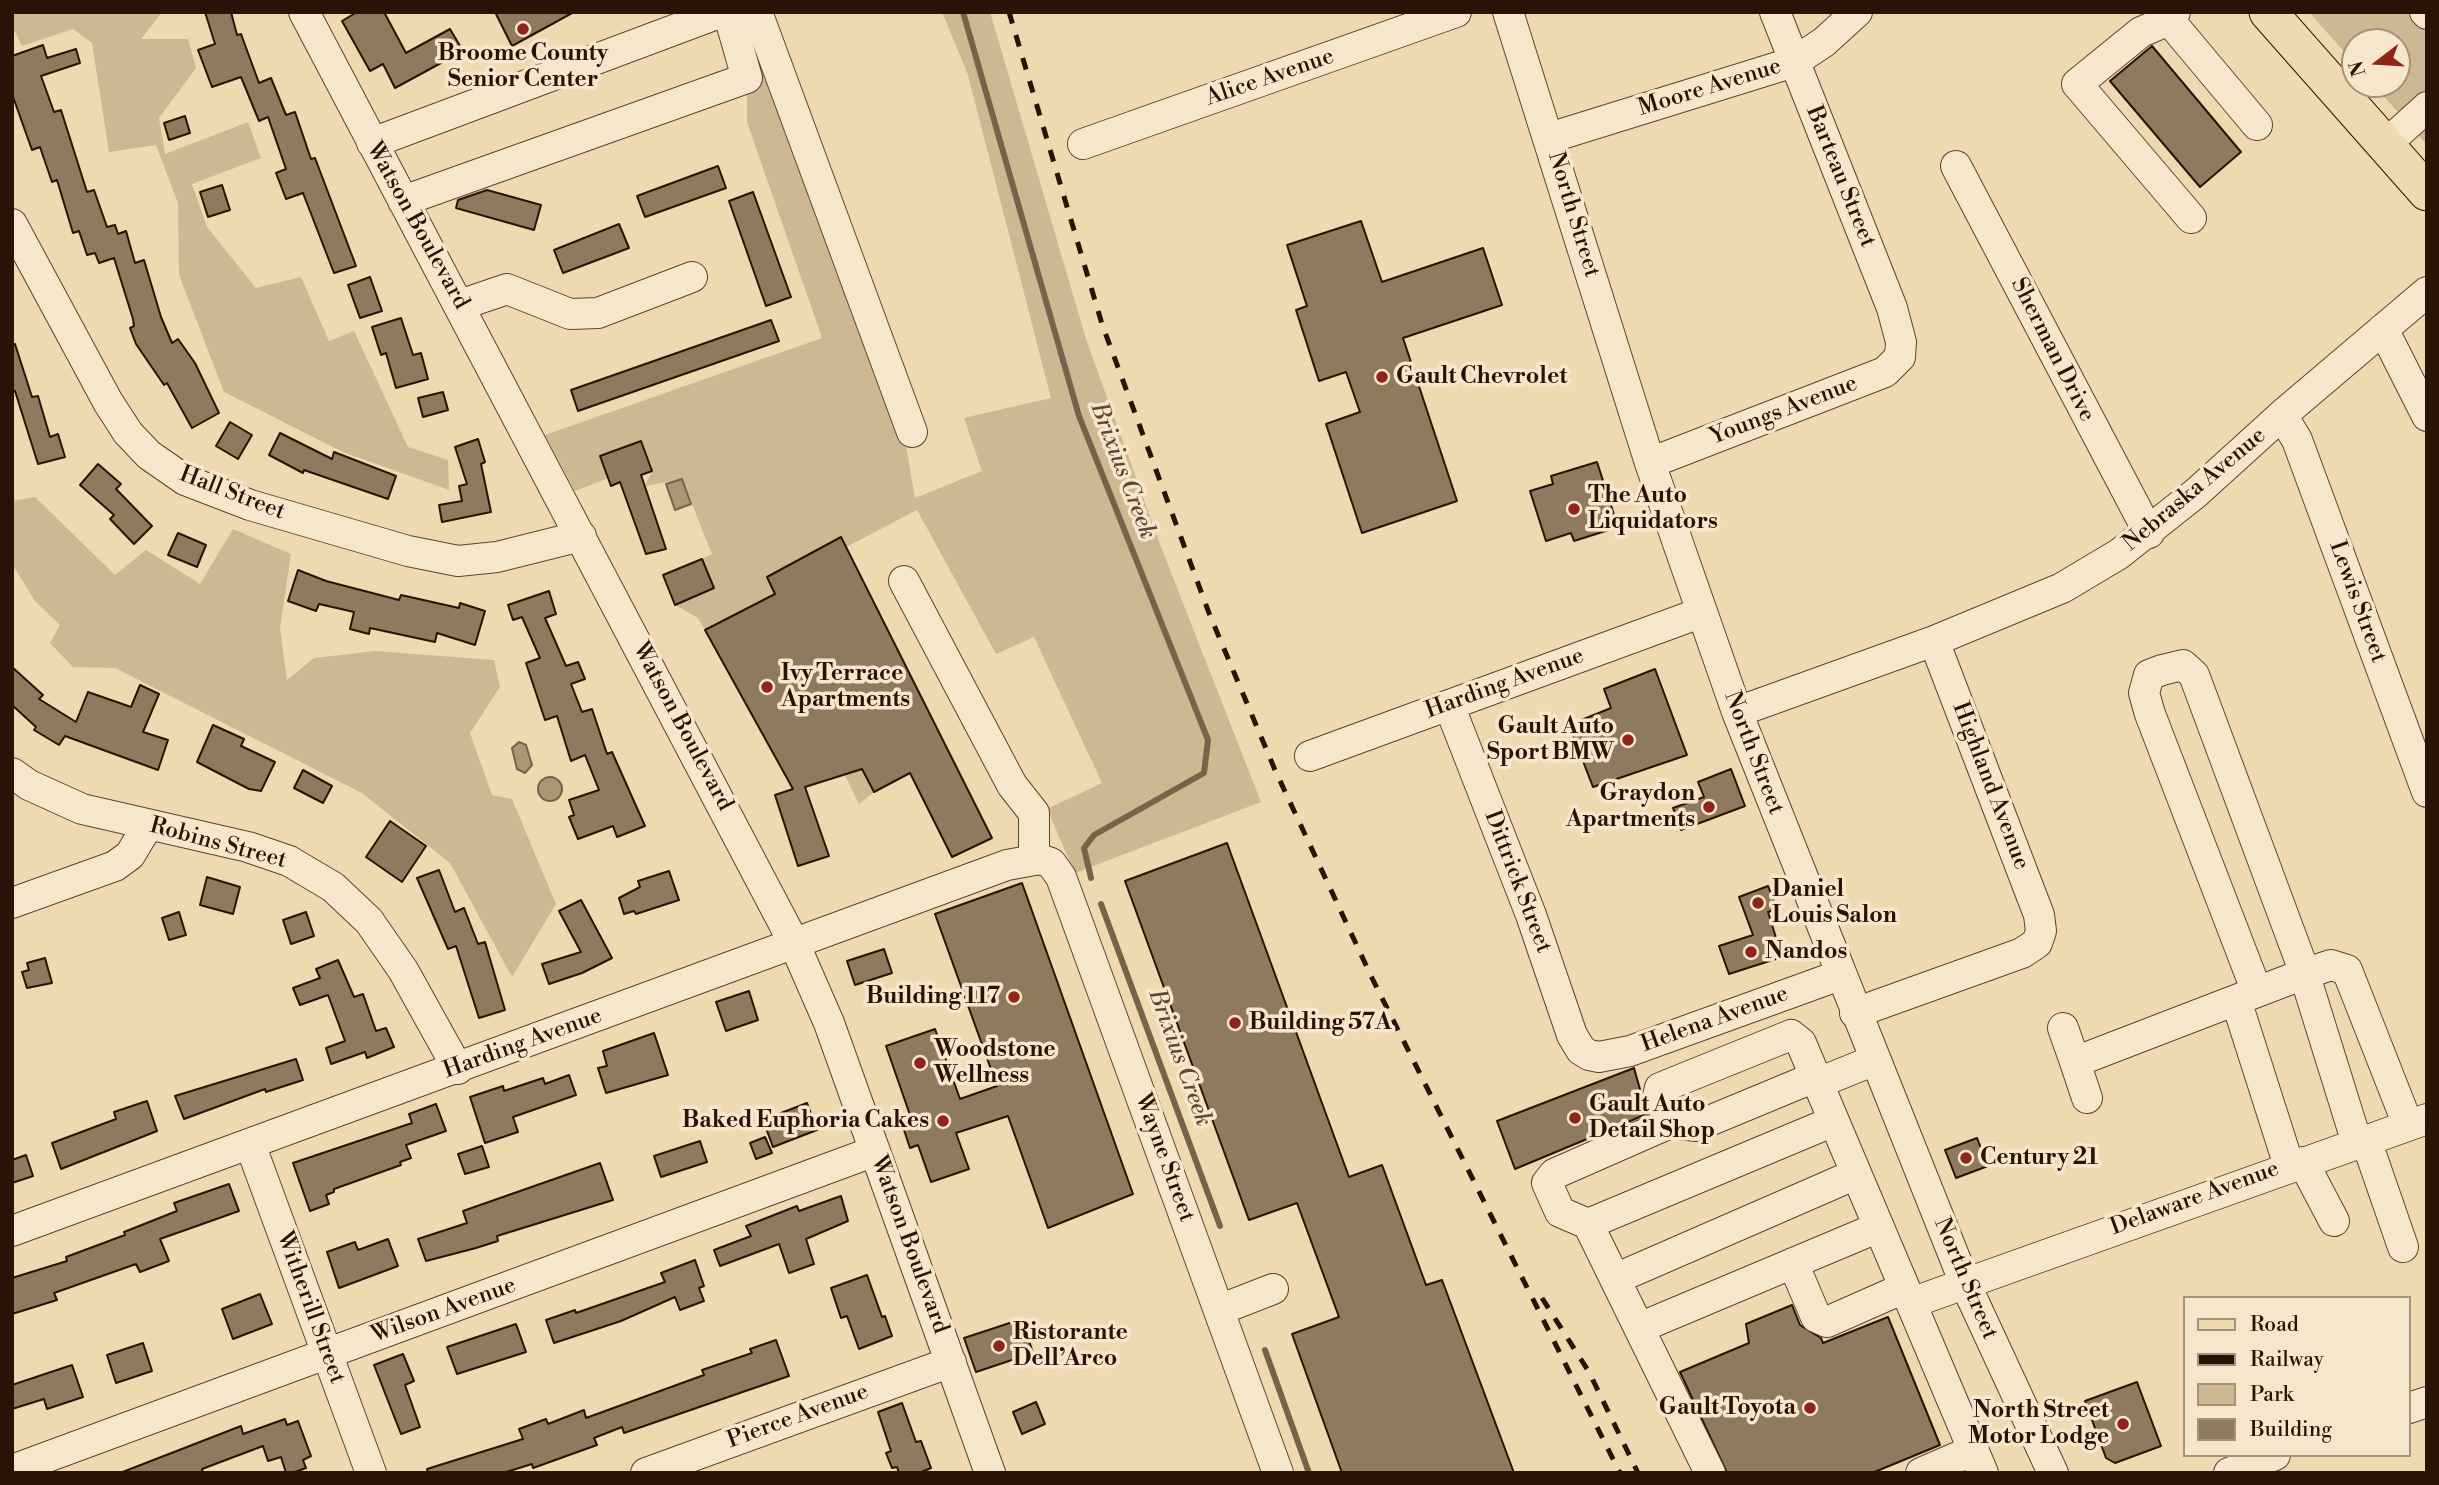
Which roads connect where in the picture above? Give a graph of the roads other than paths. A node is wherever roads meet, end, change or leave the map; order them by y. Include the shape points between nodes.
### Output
1 (304, 12) edge
2 (722, 12) edge
3 (728, 12) edge
4 (757, 12) edge
5 (1456, 12) edge
6 (1508, 12) edge
7 (1774, 12) edge
8 (1857, 12) edge
9 (2268, 12) edge
10 (2159, 20) edge
11 (660, 22) edge
12 (1794, 62) junction
13 (2427, 107) edge
14 (2257, 125) dead end
15 (1549, 138) junction
16 (372, 143) junction
17 (1083, 144) dead end
18 (2385, 145) junction
19 (1956, 166) dead end
20 (2427, 192) edge
21 (403, 201) junction
22 (2191, 219) dead end
23 (12, 224) edge
24 (692, 277) dead end
25 (2427, 292) edge
26 (460, 305) junction
27 (2383, 329) junction
28 (1901, 342) joint
29 (2282, 415) junction
30 (2427, 416) edge
31 (912, 432) dead end
32 (1650, 463) junction
33 (2149, 533) junction
34 (581, 536) junction
35 (904, 581) dead end
36 (1700, 613) junction
37 (1934, 641) junction
38 (1449, 705) junction
39 (1737, 712) junction
40 (1310, 756) dead end
41 (12, 773) edge
42 (2426, 788) edge
43 (148, 825) junction
44 (1034, 858) junction
45 (12, 903) edge
46 (794, 943) junction
47 (2304, 974) junction
48 (1840, 975) junction
49 (2246, 996) junction
50 (1855, 1013) junction
51 (2063, 1028) dead end
52 (1668, 1037) junction
53 (1588, 1055) joint
54 (1875, 1060) junction
55 (2075, 1062) junction
56 (458, 1069) junction
57 (1685, 1078) junction
58 (1816, 1080) junction
59 (2087, 1098) dead end
60 (1833, 1121) junction
61 (2417, 1122) edge
62 (1671, 1124) junction
63 (2361, 1142) junction
64 (250, 1144) junction
65 (874, 1151) junction
66 (2296, 1164) junction
67 (1856, 1174) junction
68 (2334, 1221) dead end
69 (1588, 1224) junction
70 (1879, 1227) junction
71 (12, 1231) edge
72 (2403, 1247) dead end
73 (1793, 1263) junction
74 (1615, 1279) junction
75 (1965, 1281) junction
76 (1273, 1289) dead end
77 (1908, 1295) junction
78 (1219, 1310) junction
79 (1639, 1328) junction
80 (326, 1353) junction
81 (951, 1362) junction
82 (2270, 1457) edge
83 (1978, 1462) edge
84 (12, 1470) edge
85 (371, 1473) edge
86 (646, 1473) edge
87 (990, 1473) edge
88 (1278, 1473) edge
89 (1710, 1473) edge
90 (1921, 1473) edge
91 (2053, 1473) edge
92 (2229, 1473) edge

1 - 16 street, Watson Boulevard
2 - 11 street
3 - 21 street via 747,78
4 - 31 street
5 - 17 street, Alice Avenue
6 - 15 street, North Street
7 - 12 street, Barteau Street
8 - 12 street, Moore Avenue
9 - 18 main road
10 - 14 street
10 - 22 street via 2077,84
11 - 16 street
12 - 15 street, Moore Avenue
12 - 28 street, Barteau Street via 1892,308
13 - 18 street
15 - 32 street, North Street
16 - 21 street, Watson Boulevard
18 - 20 main road
19 - 33 street, Sherman Drive
21 - 26 street, Watson Boulevard
23 - 34 street, Hall Street via 128,433 149,455 185,480 250,505 458,561 500,557
24 - 26 street via 598,313 570,314 507,289
25 - 27 street, Nebraska Avenue
26 - 34 street, Watson Boulevard
27 - 29 street, Nebraska Avenue
27 - 30 street
28 - 32 street, Youngs Avenue via 1900,357 1885,372
29 - 33 street, Nebraska Avenue
29 - 42 street, Lewis Street via 2297,440
32 - 36 street, North Street
33 - 37 street, Nebraska Avenue via 2062,588
34 - 46 street, Watson Boulevard
35 - 44 street via 1012,785 1034,813
36 - 38 street, Harding Avenue
36 - 39 street, North Street
37 - 39 street, Nebraska Avenue
37 - 50 street, Highland Avenue via 2039,915 2041,931 2037,943 2022,953
38 - 40 street, Harding Avenue
38 - 53 street, Dittrick Street via 1572,1035
39 - 48 street, North Street
41 - 43 street, Robins Street via 82,809
43 - 45 street via 130,855 115,866
43 - 56 street, Robins Street via 248,847 289,861 333,887 369,921 398,962
44 - 46 street, Harding Avenue
44 - 78 street, Wayne Street via 1051,863 1061,877
46 - 56 street, Harding Avenue
46 - 65 street, Watson Boulevard via 829,1023
47 - 49 street
47 - 49 street via 2194,675 2183,666 2162,670 2149,675 2144,693
47 - 61 street via 2331,965 2347,970
47 - 63 street
48 - 50 street, North Street
48 - 52 street, Helena Avenue
49 - 55 street
49 - 66 street
50 - 54 street, North Street
51 - 55 street
52 - 53 street, Helena Avenue via 1630,1051
52 - 57 street
54 - 58 street
54 - 75 street, North Street
55 - 59 street
56 - 64 street, Harding Avenue
57 - 58 street via 1791,1035 1801,1043
57 - 62 street via 1660,1088 1658,1096
58 - 60 street
58 - 62 street via 1697,1126
60 - 67 street
60 - 69 street
61 - 63 street, Delaware Avenue
62 - 69 street via 1554,1174 1547,1184 1560,1212
63 - 66 street, Delaware Avenue
63 - 72 street
64 - 71 street, Harding Avenue
64 - 80 street, Witherill Street
65 - 80 street, Wilson Avenue
65 - 81 street, Watson Boulevard
66 - 68 street
66 - 75 street, Delaware Avenue
67 - 70 street
67 - 74 street
69 - 74 street
70 - 73 street
70 - 77 street
73 - 77 street, Delaware Avenue via 1816,1317 1827,1322
73 - 79 street
74 - 79 street
75 - 77 street, Delaware Avenue
75 - 91 street, North Street
76 - 78 street
77 - 83 street
78 - 88 street, Wayne Street
79 - 89 street
80 - 84 street, Wilson Avenue
80 - 85 street, Witherill Street
81 - 86 street, Pierce Avenue
81 - 87 street, Watson Boulevard
82 - 92 street
83 - 90 street

